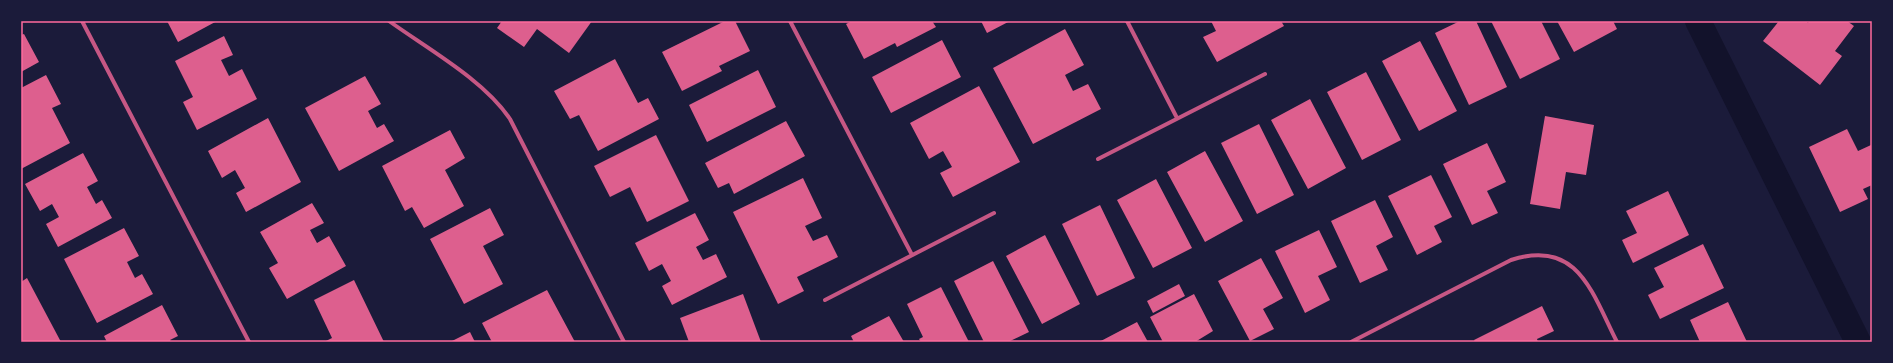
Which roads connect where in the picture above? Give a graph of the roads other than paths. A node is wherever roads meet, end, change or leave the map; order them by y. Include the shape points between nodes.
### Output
1 (82, 21) edge
2 (389, 21) edge
3 (790, 21) edge
4 (1127, 21) edge
5 (1265, 74) dead end
6 (1177, 118) junction
7 (1098, 159) dead end
8 (994, 213) dead end
9 (912, 255) junction
10 (825, 300) dead end
11 (249, 342) edge
12 (624, 342) edge
13 (1351, 342) edge
14 (1616, 342) edge

1 - 11 street
2 - 12 street via 485,89 499,103 510,119
3 - 9 street
4 - 6 street
5 - 6 street
6 - 7 street
8 - 9 street
9 - 10 street
13 - 14 street via 1511,260 1527,255 1545,254 1563,260 1577,271 1588,286

